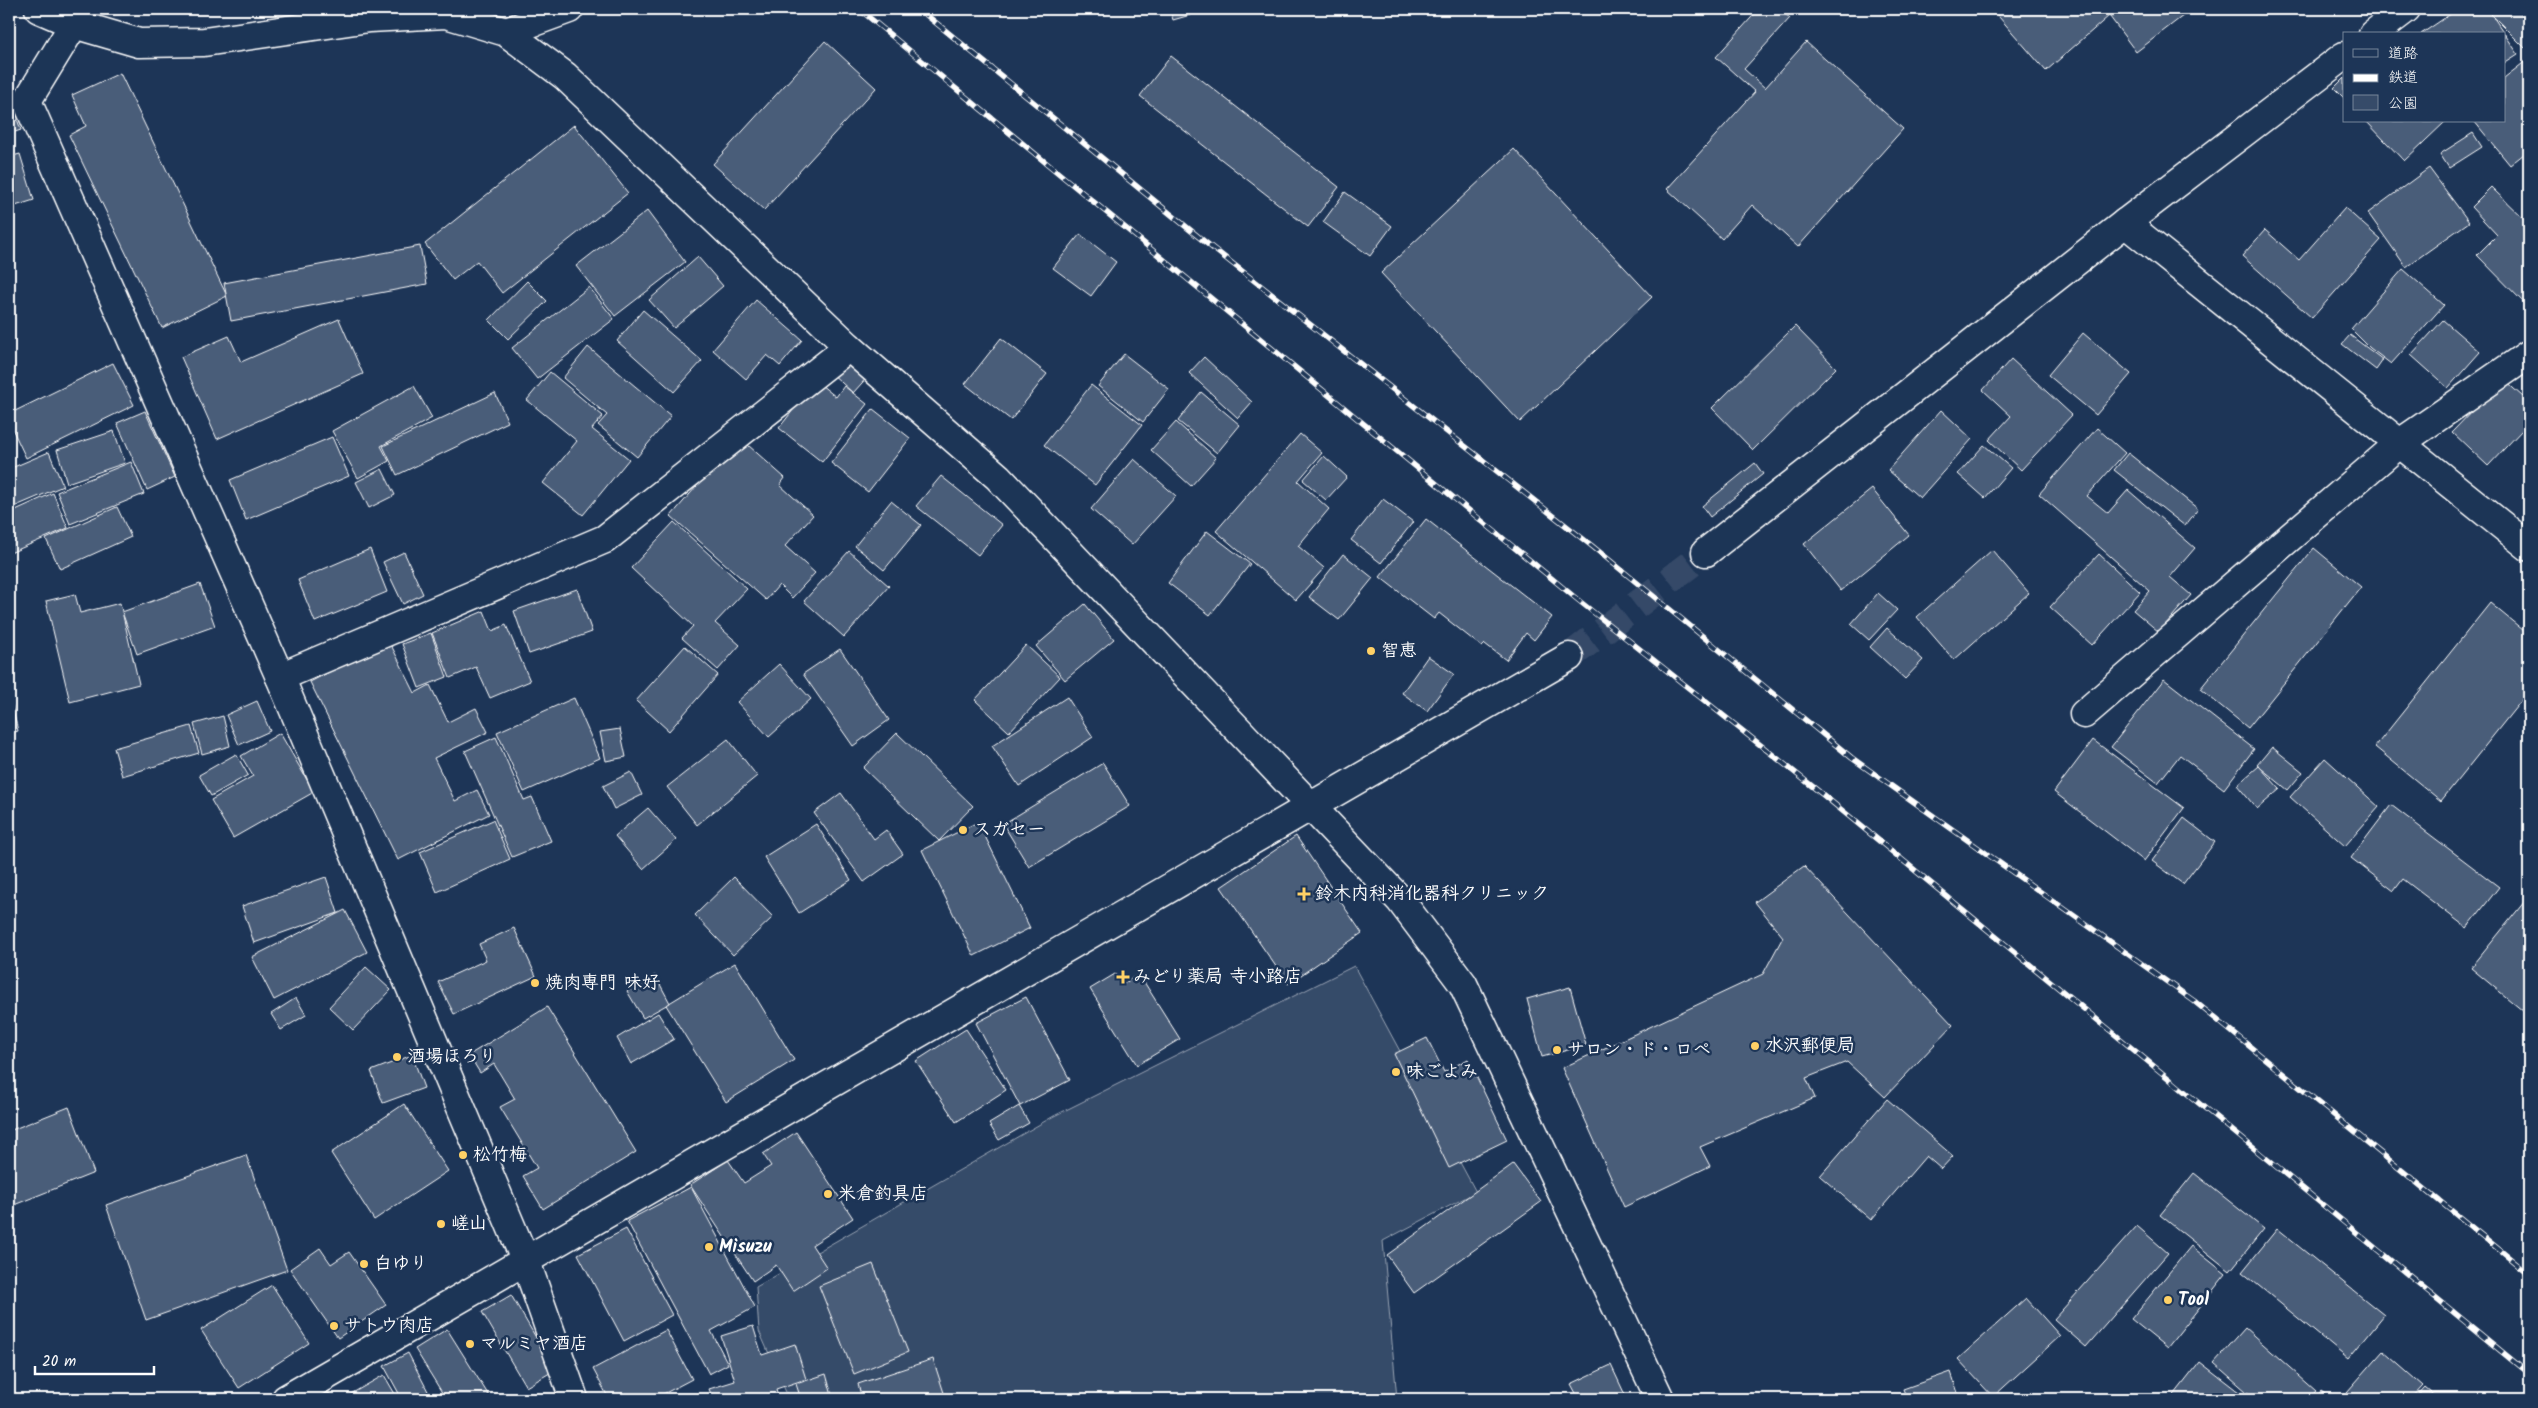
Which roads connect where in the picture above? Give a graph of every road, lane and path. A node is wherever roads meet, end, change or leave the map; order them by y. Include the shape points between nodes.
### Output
1 (39, 9) edge
2 (570, 9) edge
3 (2406, 9) edge
4 (74, 24) junction
5 (506, 32) junction
6 (2377, 32) edge
7 (2343, 57) edge
8 (2125, 223) junction
9 (849, 347) junction
10 (2529, 354) edge
11 (2400, 443) junction
12 (2529, 547) edge
13 (1706, 552) tunnel mouth
14 (1568, 657) tunnel mouth
15 (280, 677) junction
16 (2084, 714) dead end
17 (1310, 808) junction
18 (526, 1262) junction
19 (286, 1399) edge
20 (574, 1399) edge
21 (1660, 1399) edge

1 - 4 street
2 - 5 street
3 - 6 street
4 - 5 street via 139,43 204,42 369,18 446,14
4 - 15 street via 27,101
5 - 9 street via 565,76
7 - 8 street
8 - 11 street
8 - 13 street
9 - 15 street via 605,539
9 - 17 street via 998,476
10 - 11 street
11 - 12 street
11 - 16 street
14 - 17 street
15 - 18 street
17 - 18 street
17 - 21 street via 1400,900 1462,984
18 - 19 street
18 - 20 street

